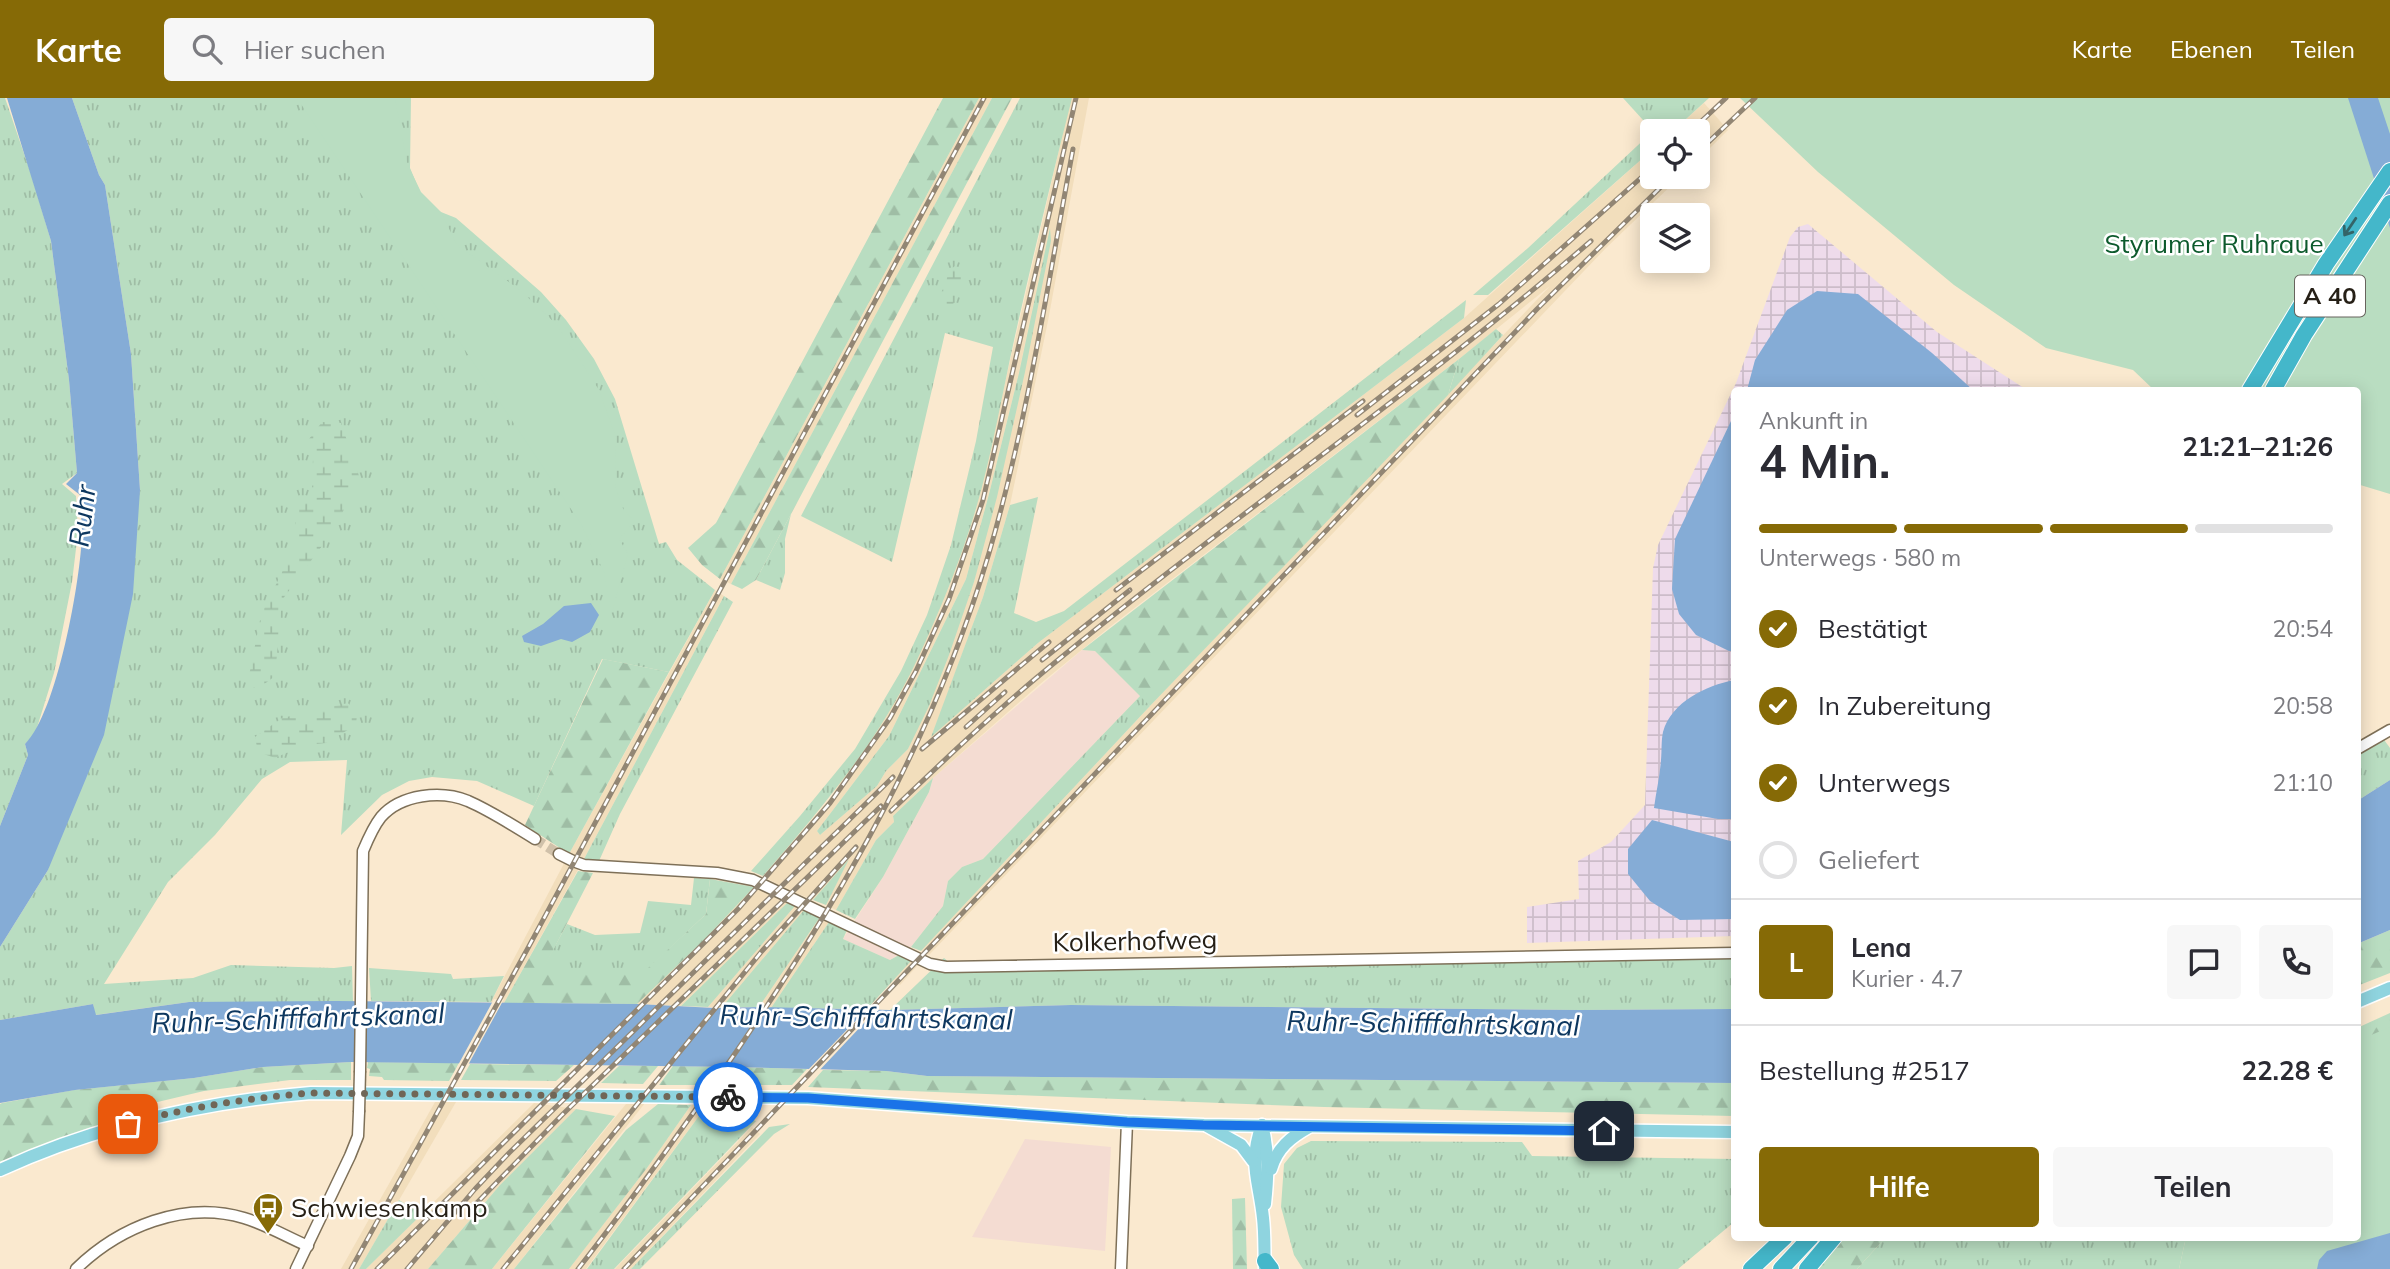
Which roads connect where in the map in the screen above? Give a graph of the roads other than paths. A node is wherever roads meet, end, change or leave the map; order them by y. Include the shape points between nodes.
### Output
1 (2390, 171) edge
2 (2390, 204) edge
3 (2252, 387) edge
4 (2275, 387) edge
5 (2390, 730) edge
6 (2361, 747) edge
7 (531, 836) tunnel mouth
8 (559, 854) tunnel mouth
9 (1731, 953) edge
10 (2390, 988) edge
11 (2361, 1000) edge
12 (1127, 1122) junction
13 (1203, 1125) junction
14 (1262, 1125) junction
15 (1311, 1126) junction
16 (1731, 1132) edge
17 (1253, 1161) junction
18 (0, 1170) edge
19 (1268, 1179) junction
20 (1263, 1218) junction
21 (1781, 1241) edge
22 (1807, 1241) edge
23 (1831, 1241) edge
24 (308, 1246) junction
25 (1267, 1266) edge
26 (76, 1269) edge
27 (296, 1269) edge
28 (1121, 1269) edge
29 (1751, 1269) edge
30 (1781, 1269) edge
31 (1807, 1269) edge

1 -> 3 highway, A 40 via 2326,264
2 - 4 highway, A 40
5 - 6 street
7 - 24 street, bridge via 468,801 438,794 397,805 370,834 363,851 358,1136
8 - 9 street, Kolkerhofweg via 584,865 717,873 753,880 930,964 946,967
10 - 11 main road
12 - 13 main road
12 - 18 main road via 808,1098 311,1093 201,1106 147,1119 90,1135
12 - 28 street
13 - 14 main road
13 - 17 main road via 1241,1145
14 - 15 main road
14 - 17 main road
14 - 19 main road via 1268,1147
15 - 16 main road
15 - 19 main road via 1281,1148
17 - 20 main road
19 - 20 main road
20 - 25 main road
21 - 29 highway
22 - 30 highway
23 - 31 highway
24 - 26 street via 243,1217 177,1214 145,1223
24 - 27 street

